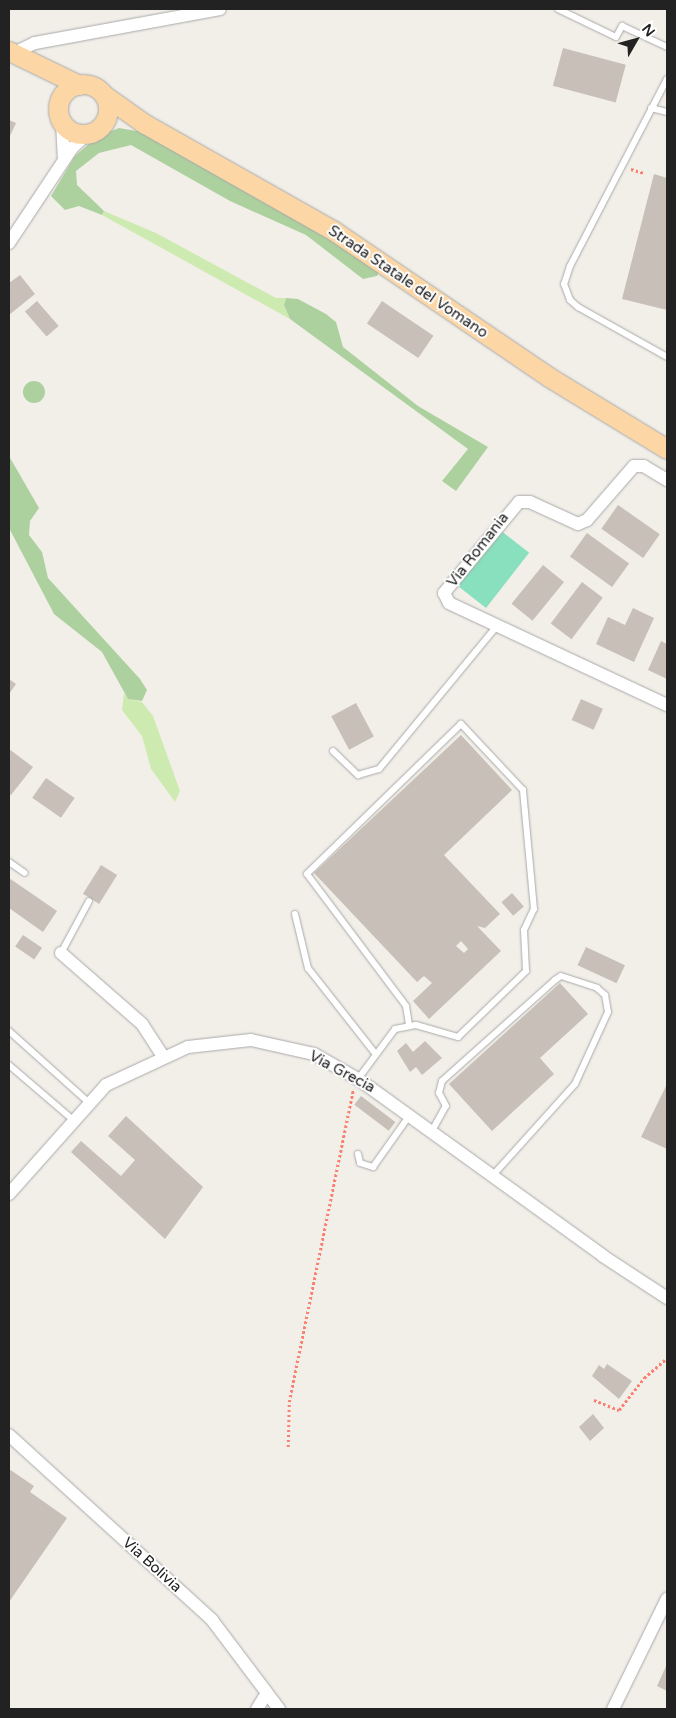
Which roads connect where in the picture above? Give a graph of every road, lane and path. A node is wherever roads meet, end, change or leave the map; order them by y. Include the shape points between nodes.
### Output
1 (220, 9) edge
2 (558, 9) edge
3 (667, 47) edge
4 (11, 53) edge
5 (45, 70) junction
6 (667, 78) edge
7 (79, 85) junction
8 (104, 95) junction
9 (60, 100) junction
10 (651, 108) junction
11 (667, 112) edge
12 (62, 123) junction
13 (145, 124) junction
14 (94, 131) junction
15 (64, 160) junction
16 (624, 167) junction
17 (644, 173) dead end
18 (9, 243) edge
19 (667, 357) edge
20 (667, 449) edge
21 (667, 480) edge
22 (497, 626) junction
23 (667, 705) edge
24 (333, 751) dead end
25 (9, 862) edge
26 (25, 873) dead end
27 (89, 901) dead end
28 (296, 914) dead end
29 (61, 953) joint
30 (409, 1024) junction
31 (9, 1030) edge
32 (374, 1052) junction
33 (163, 1056) junction
34 (9, 1065) edge
35 (358, 1079) junction
36 (88, 1102) junction
37 (410, 1114) junction
38 (72, 1119) junction
39 (432, 1129) junction
40 (358, 1154) dead end
41 (494, 1174) junction
42 (9, 1194) edge
43 (667, 1298) edge
44 (667, 1358) edge
45 (594, 1400) dead end
46 (9, 1435) edge
47 (288, 1447) dead end
48 (667, 1599) edge
49 (267, 1693) junction
50 (256, 1709) edge
51 (279, 1709) edge
52 (613, 1709) edge

1 - 4 street via 35,43
2 - 3 lane via 616,37 622,26
4 - 5 main road
5 - 7 main road
5 - 9 main road
6 - 10 lane
7 - 8 main road via 93,86
7 - 9 main road
8 - 13 main road, Strada Statale del Vomano
8 - 14 main road via 108,116
9 - 12 main road
10 - 11 lane
10 - 16 lane
12 - 14 main road via 73,132
12 - 15 street
13 - 14 main road, Strada Statale del Vomano via 127,120
13 - 20 main road, Strada Statale del Vomano via 334,231 589,403
14 - 15 street
15 - 18 street
16 - 17 path
16 - 19 lane via 570,266 566,293 578,307
21 - 22 street, Via Romania via 644,466 634,466 588,520 578,524 530,502 511,507 444,594 449,603
22 - 23 street, Via Romania
22 - 24 lane via 379,769 358,775
25 - 26 lane
27 - 29 lane
28 - 32 lane via 308,968
29 - 33 street via 142,1024
30 - 30 lane via 406,1006 306,874 461,724 523,790 534,909 524,930 526,971 462,1035 452,1037
30 - 32 lane via 395,1029
31 - 36 lane
32 - 35 lane
33 - 35 street, Via Grecia via 207,1044 252,1040 314,1054
33 - 36 street, Via Grecia via 120,1076
34 - 38 lane
35 - 37 street, Via Grecia
35 - 47 path via 348,1102 289,1402
36 - 38 street, Via Grecia
37 - 39 street, Via Grecia
37 - 40 lane via 373,1167 360,1163
38 - 42 street, Via Grecia
39 - 41 street, Via Grecia
39 - 41 lane via 446,1106 439,1093 442,1081 555,980 562,976 597,988 604,995 608,1012 575,1084
41 - 43 street, Via Grecia via 603,1256
44 - 45 path via 644,1378 619,1410
46 - 49 street, Via Bolivia via 212,1620
48 - 52 street
49 - 50 street
49 - 51 street, Via Bolivia

